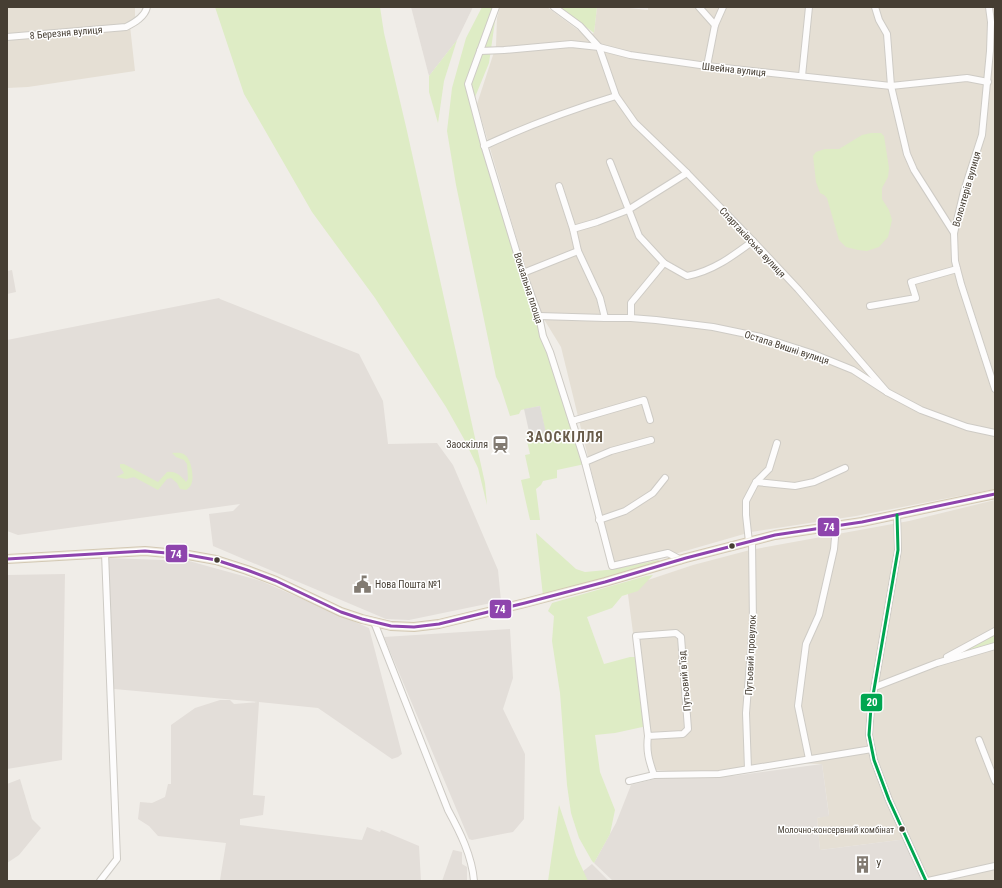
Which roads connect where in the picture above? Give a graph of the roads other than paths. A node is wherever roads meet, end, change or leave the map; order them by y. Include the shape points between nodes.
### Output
1 (147, 7) edge
2 (496, 7) edge
3 (554, 7) edge
4 (699, 7) edge
5 (723, 7) edge
6 (809, 7) edge
7 (874, 7) edge
8 (988, 7) edge
9 (715, 24) junction
10 (7, 37) edge
11 (599, 47) junction
12 (480, 51) junction
13 (708, 66) junction
14 (802, 76) junction
15 (988, 82) junction
16 (891, 86) junction
17 (616, 96) junction
18 (484, 146) junction
19 (610, 162) dead end
20 (687, 173) junction
21 (559, 186) dead end
22 (628, 210) junction
23 (573, 229) junction
24 (954, 233) junction
25 (753, 241) junction
26 (578, 251) junction
27 (664, 263) junction
28 (957, 269) junction
29 (523, 273) junction
30 (870, 306) dead end
31 (539, 316) junction
32 (605, 318) junction
33 (631, 318) junction
34 (995, 389) edge
35 (887, 392) junction
36 (650, 420) dead end
37 (572, 421) junction
38 (995, 433) edge
39 (651, 440) dead end
40 (776, 444) dead end
41 (585, 462) junction
42 (845, 468) dead end
43 (665, 478) dead end
44 (756, 482) junction
45 (995, 494) edge
46 (897, 515) junction
47 (599, 520) junction
48 (836, 526) junction
49 (750, 542) junction
50 (104, 553) junction
51 (7, 558) edge
52 (681, 560) junction
53 (374, 622) junction
54 (995, 631) edge
55 (995, 646) edge
56 (937, 663) junction
57 (875, 687) junction
58 (648, 736) junction
59 (979, 740) dead end
60 (872, 749) junction
61 (809, 758) junction
62 (748, 769) junction
63 (654, 774) junction
64 (629, 781) dead end
65 (995, 781) edge
66 (995, 866) edge
67 (100, 881) edge
68 (474, 881) edge
69 (927, 881) edge

1 - 10 street, 8 Березня вулиця via 137,21 126,27
2 - 12 street, Вокзальна площа
3 - 11 street via 580,26
4 - 9 street
5 - 9 street
6 - 14 street
7 - 16 street via 887,34
8 - 15 street, Волонтерів вулиця via 991,22
9 - 13 street
11 - 12 street, Швейна вулиця via 571,44
11 - 13 street, Швейна вулиця via 630,55
11 - 17 street, Спартаківська вулиця
12 - 18 street, Вокзальна площа via 468,84
13 - 14 street, Швейна вулиця
14 - 16 street, Швейна вулиця
15 - 16 street, Швейна вулиця via 967,78
15 - 24 street, Волонтерів вулиця via 982,135
16 - 24 street via 907,154 914,170
17 - 18 street via 572,109
17 - 20 street, Спартаківська вулиця via 635,123
18 - 29 street, Вокзальна площа
19 - 22 street
20 - 22 street
20 - 25 street, Спартаківська вулиця
21 - 23 street
22 - 23 street
22 - 27 street via 639,236
23 - 26 street
24 - 28 street, Волонтерів вулиця
25 - 27 street via 724,262 700,274 687,276
25 - 35 street, Спартаківська вулиця
26 - 29 street
26 - 32 street via 600,298
27 - 33 street via 631,303
28 - 30 street via 911,282 916,298
28 - 34 street, Волонтерів вулиця
29 - 31 street, Вокзальна площа
31 - 32 street, Остапа Вишні вулиця
31 - 37 street, Вокзальна площа via 543,336
32 - 33 street, Остапа Вишні вулиця
33 - 35 street, Остапа Вишні вулиця via 713,326 761,337 853,370
35 - 38 street, Остапа Вишні вулиця via 920,410 967,427
36 - 37 street via 644,400
37 - 41 street, Вокзальна площа
39 - 41 street via 611,451
40 - 44 street, Путьовий провулок via 769,469
41 - 47 street, Вокзальна площа
42 - 44 street via 814,482 795,486
43 - 47 street via 653,493 625,511
44 - 49 street, Путьовий провулок via 746,501
45 - 46 main road
46 - 48 main road
46 - 57 street via 898,550
47 - 52 street, Вокзальна площа via 612,566 668,553
48 - 49 main road via 775,535
48 - 61 street via 834,549 819,615 806,644 798,706
49 - 52 main road
49 - 62 street, Путьовий провулок via 753,624 746,713
50 - 51 main road
50 - 53 main road via 145,551 216,560 276,581 341,612
50 - 67 street via 117,858
52 - 53 main road via 439,624 391,626
53 - 68 street via 448,810 458,827 470,859
54 - 56 street
55 - 56 street
56 - 57 street
57 - 60 street via 869,735
58 - 58 street, Путьовий в'їзд via 636,636 676,633 681,637 688,729 683,734
58 - 63 street via 646,747
59 - 65 street
60 - 61 street
60 - 69 street via 889,800
61 - 62 street
62 - 63 street via 719,774
63 - 64 street
66 - 69 street

